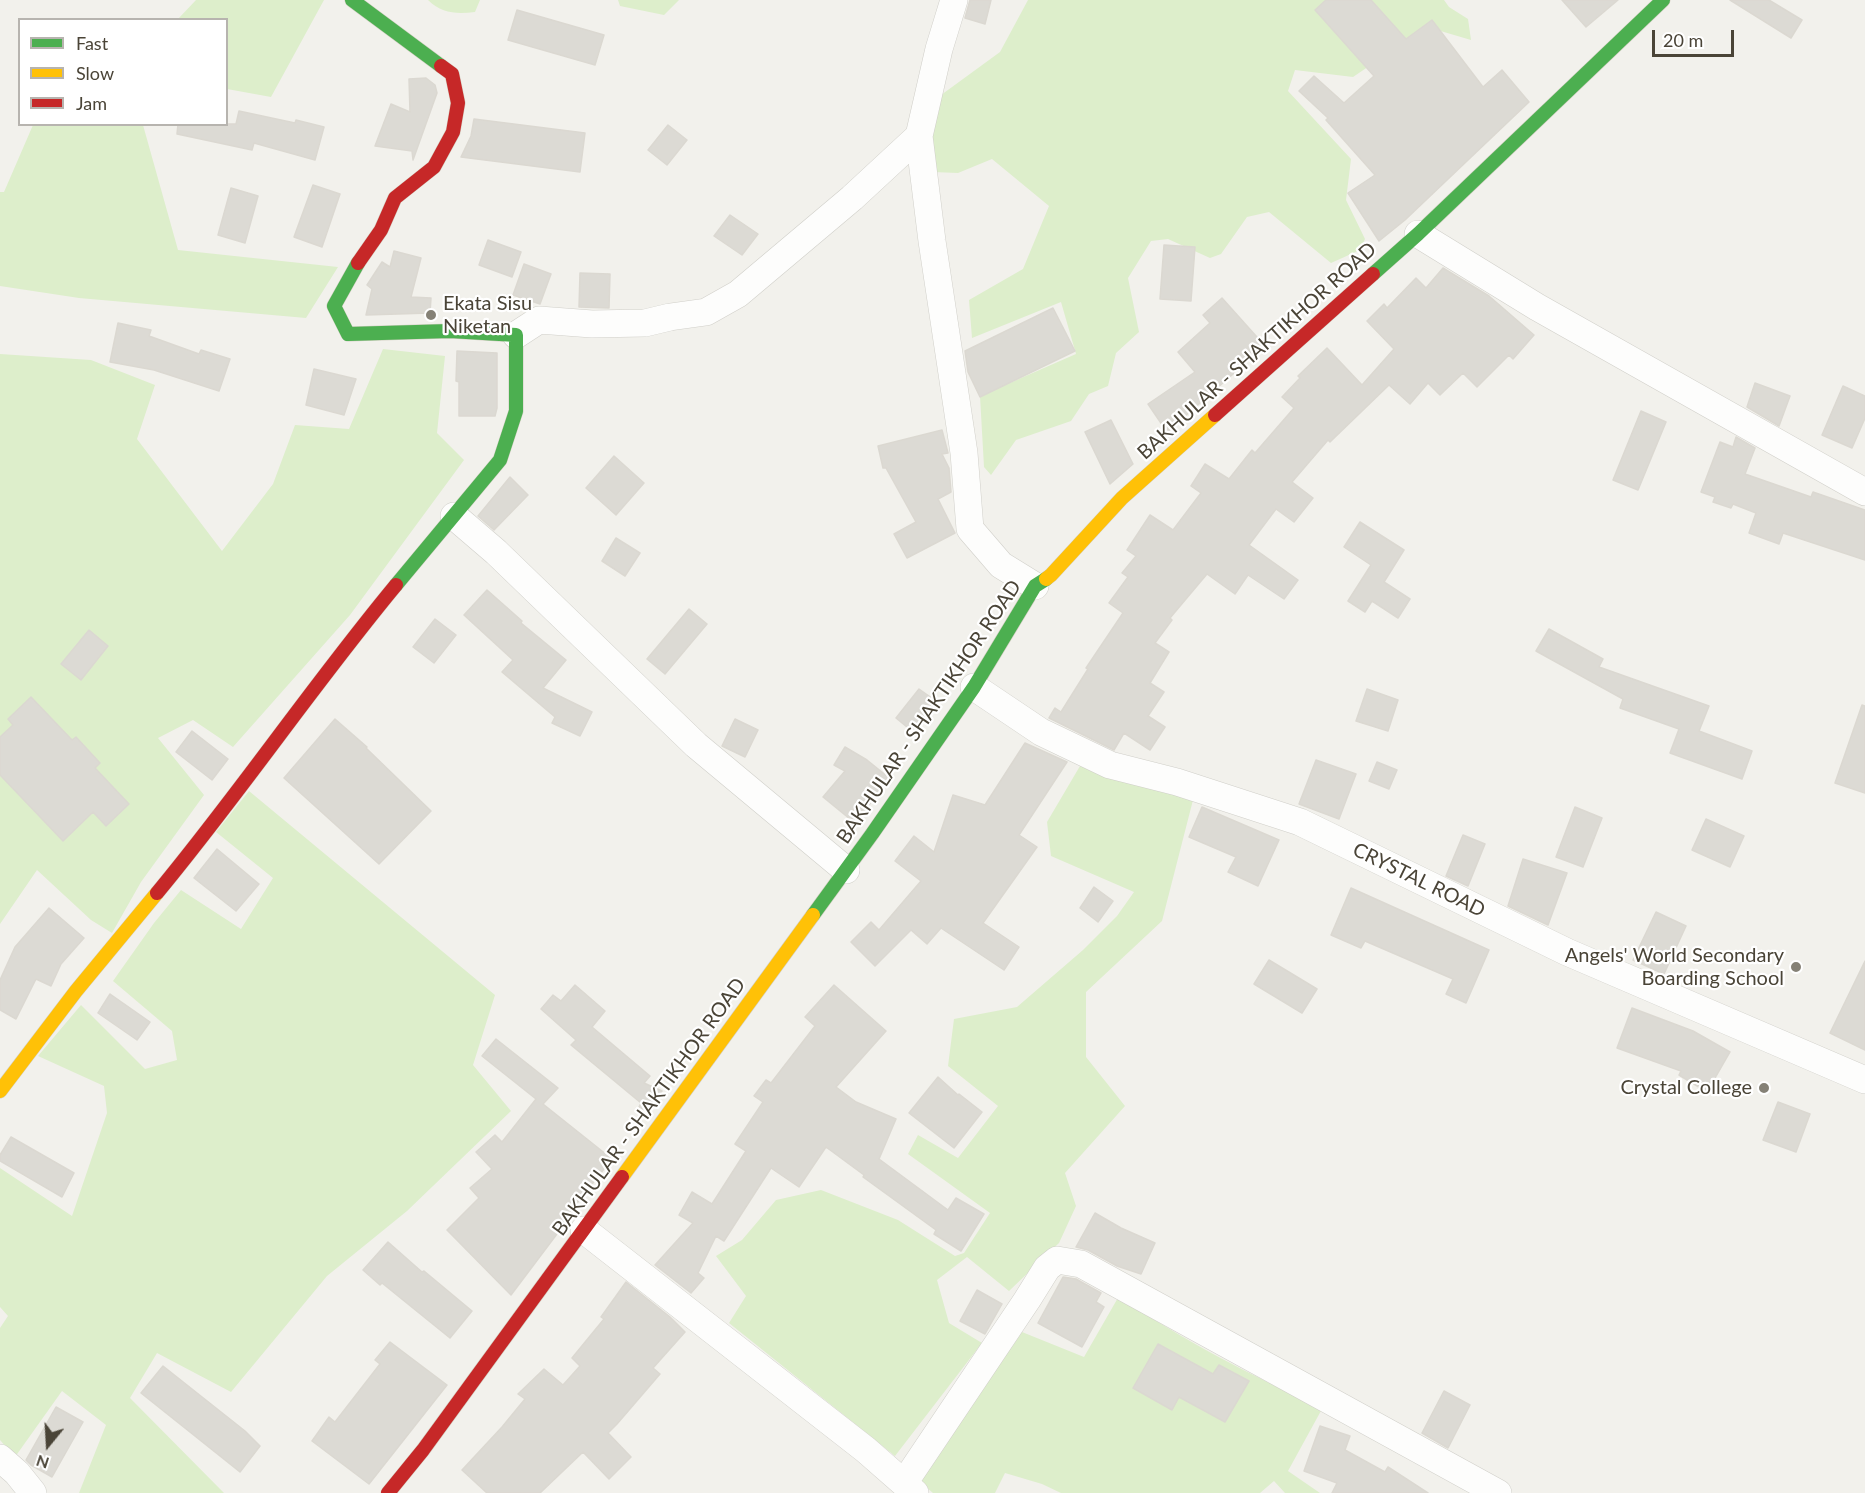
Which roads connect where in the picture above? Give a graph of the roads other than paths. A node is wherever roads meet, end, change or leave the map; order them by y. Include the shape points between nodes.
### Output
1 (352, 0) edge
2 (954, 0) edge
3 (1663, 0) edge
4 (919, 136) junction
5 (1418, 234) junction
6 (516, 335) junction
7 (1865, 492) edge
8 (454, 516) junction
9 (1035, 586) junction
10 (974, 687) junction
11 (846, 870) junction
12 (1865, 1080) edge
13 (0, 1091) edge
14 (584, 1230) junction
15 (0, 1458) edge
16 (910, 1488) edge
17 (33, 1493) edge
18 (388, 1493) edge
19 (1498, 1493) edge

1 - 6 street via 452,74 458,103 453,132 434,167 395,198 381,230 334,306 348,334 450,331
2 - 4 street
3 - 5 street, BAKHULAR - SHAKTIKHOR ROAD
4 - 6 street via 738,294 706,312 645,323 539,320
4 - 9 street via 964,453 970,529 1001,565
5 - 7 street via 1537,307
5 - 9 street, BAKHULAR - SHAKTIKHOR ROAD via 1122,498 1051,575
6 - 8 street via 516,411 500,460
8 - 11 street via 696,745
8 - 13 street via 359,630 192,851 76,990
9 - 10 street, BAKHULAR - SHAKTIKHOR ROAD
10 - 11 street, BAKHULAR - SHAKTIKHOR ROAD
10 - 12 street, CRYSTAL ROAD via 1041,732 1110,765 1300,822 1567,952
11 - 14 street, BAKHULAR - SHAKTIKHOR ROAD
14 - 16 street
14 - 18 street, BAKHULAR - SHAKTIKHOR ROAD
15 - 17 street
16 - 19 street via 1047,1268 1057,1260 1081,1264

